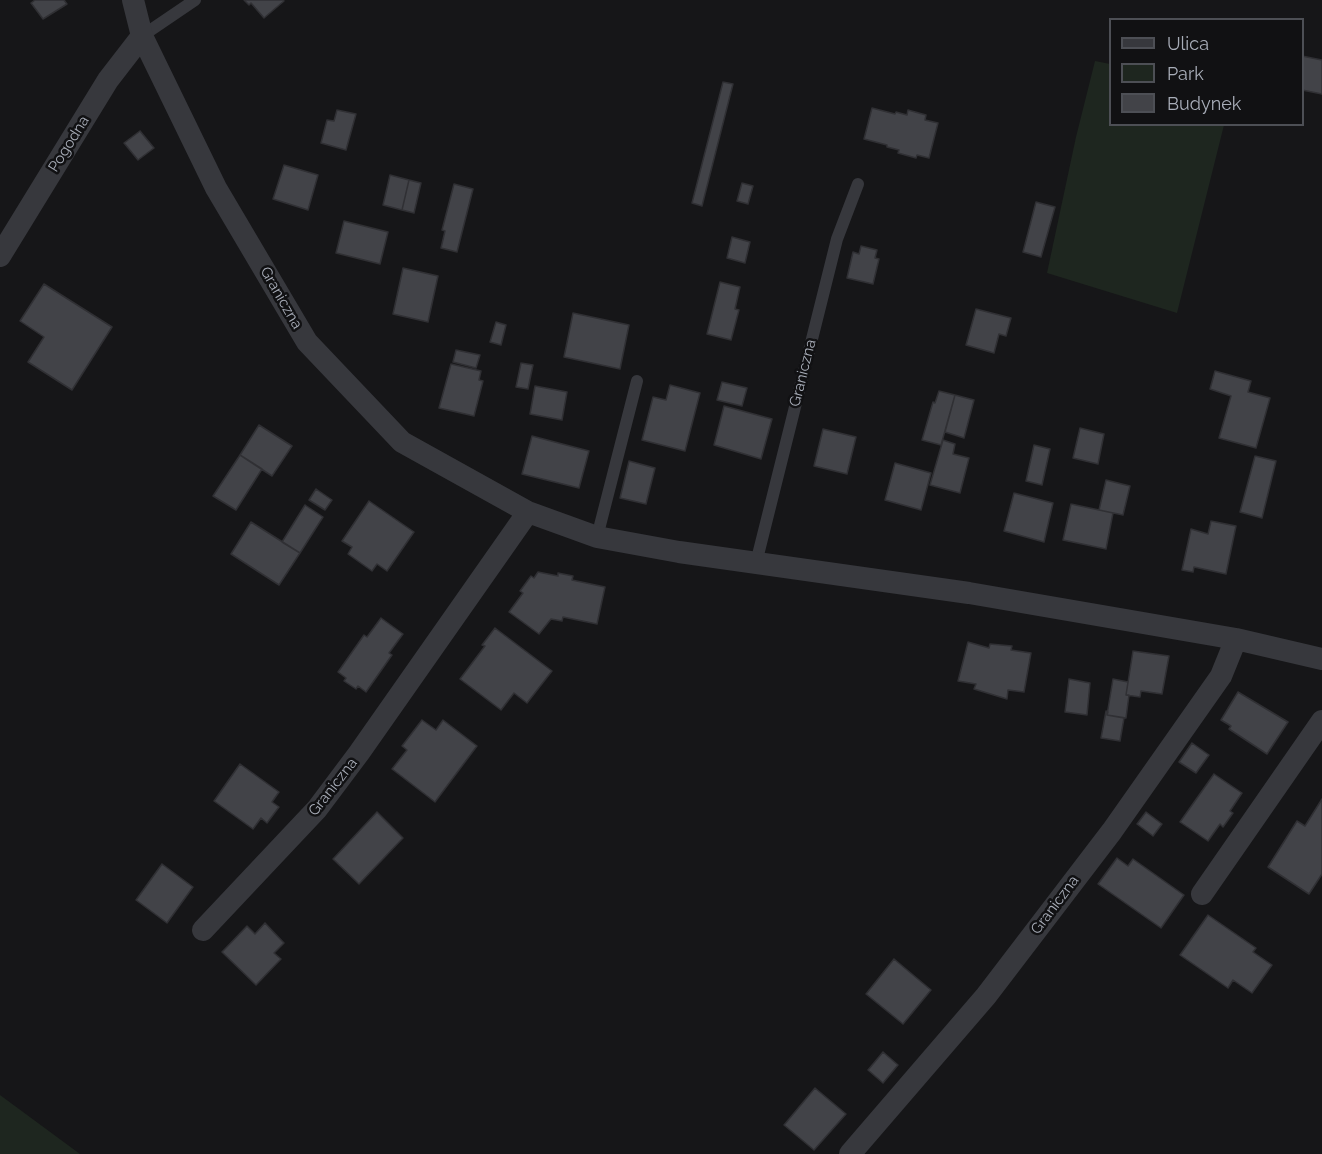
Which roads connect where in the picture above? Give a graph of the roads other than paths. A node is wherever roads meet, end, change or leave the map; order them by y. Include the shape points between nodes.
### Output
1 (134, 0) edge
2 (195, 0) edge
3 (142, 36) junction
4 (858, 184) dead end
5 (0, 256) edge
6 (637, 381) dead end
7 (528, 512) junction
8 (597, 537) junction
9 (756, 563) junction
10 (1236, 639) junction
11 (1322, 659) edge
12 (1322, 721) edge
13 (1202, 894) dead end
14 (203, 930) dead end
15 (850, 1154) edge

1 - 3 street, Graniczna
2 - 3 lane
3 - 5 street, Pogodna via 108,80
3 - 7 street, Graniczna via 216,188 307,342 402,442
4 - 9 lane, Graniczna via 837,239
6 - 8 lane
7 - 8 street, Graniczna
7 - 14 street, Graniczna via 317,809
8 - 9 street, Graniczna
9 - 10 street, Graniczna via 969,593
10 - 11 street, Graniczna
10 - 15 street, Graniczna via 1221,676 1112,831 986,996
12 - 13 street

